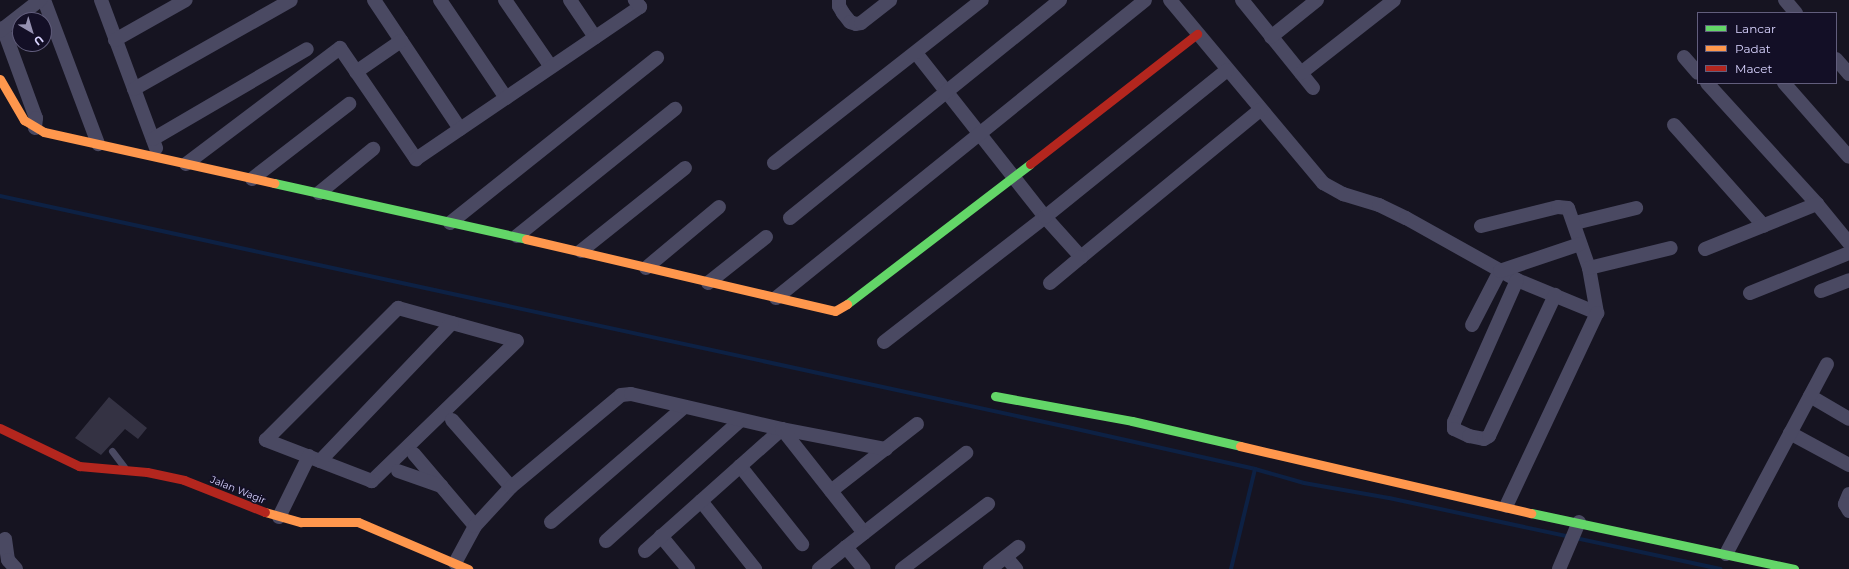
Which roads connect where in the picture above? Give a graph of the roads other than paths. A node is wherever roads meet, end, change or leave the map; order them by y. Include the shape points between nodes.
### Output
1 (40, 0) edge
2 (44, 0) edge
3 (101, 0) edge
4 (186, 0) edge
5 (291, 0) edge
6 (374, 0) edge
7 (440, 0) edge
8 (505, 0) edge
9 (570, 0) edge
10 (635, 0) edge
11 (839, 0) edge
12 (890, 0) edge
13 (982, 0) edge
14 (1060, 0) edge
15 (1145, 0) edge
16 (1170, 0) edge
17 (1242, 0) edge
18 (1317, 0) edge
19 (1394, 0) edge
20 (1785, 0) edge
21 (1795, 12) edge
22 (2, 29) edge
23 (1197, 34) junction
24 (595, 37) junction
25 (1271, 37) junction
26 (116, 40) junction
27 (401, 41) junction
28 (307, 49) dead end
29 (916, 53) junction
30 (1684, 57) dead end
31 (657, 58) dead end
32 (1837, 60) edge
33 (551, 67) junction
34 (1227, 70) junction
35 (356, 72) junction
36 (1697, 72) edge
37 (1301, 73) junction
38 (1849, 74) edge
39 (0, 79) edge
40 (1709, 84) edge
41 (1785, 84) edge
42 (1313, 88) dead end
43 (134, 89) junction
44 (948, 93) junction
45 (506, 98) junction
46 (349, 104) dead end
47 (675, 109) dead end
48 (1260, 110) junction
49 (1674, 125) dead end
50 (35, 128) junction
51 (460, 129) junction
52 (981, 134) junction
53 (153, 139) junction
54 (98, 144) junction
55 (373, 149) dead end
56 (1849, 157) edge
57 (160, 159) junction
58 (774, 163) dead end
59 (186, 164) junction
60 (685, 168) dead end
61 (1013, 176) junction
62 (252, 178) junction
63 (319, 193) junction
64 (1816, 204) junction
65 (719, 207) dead end
66 (1636, 208) dead end
67 (1046, 217) junction
68 (790, 218) dead end
69 (450, 223) junction
70 (1575, 223) junction
71 (1481, 226) dead end
72 (1764, 226) junction
73 (517, 236) junction
74 (766, 237) dead end
75 (1849, 243) edge
76 (1580, 244) junction
77 (1671, 248) dead end
78 (1705, 249) dead end
79 (581, 251) junction
80 (1849, 253) edge
81 (1081, 257) junction
82 (646, 268) junction
83 (1589, 268) junction
84 (1500, 270) junction
85 (1517, 280) junction
86 (1849, 280) edge
87 (708, 283) junction
88 (1050, 283) dead end
89 (1821, 291) dead end
90 (1750, 293) dead end
91 (1555, 295) junction
92 (776, 298) junction
93 (1597, 313) junction
94 (452, 323) junction
95 (1472, 325) dead end
96 (884, 342) dead end
97 (1827, 364) dead end
98 (995, 396) dead end
99 (1810, 396) junction
100 (684, 407) junction
101 (1849, 419) edge
102 (452, 420) dead end
103 (741, 420) junction
104 (917, 424) dead end
105 (0, 428) edge
106 (782, 429) junction
107 (1790, 433) junction
108 (886, 448) junction
109 (112, 451) dead end
110 (966, 453) dead end
111 (414, 454) dead end
112 (314, 459) junction
113 (1849, 465) edge
114 (740, 466) junction
115 (126, 471) junction
116 (398, 471) dead end
117 (442, 486) junction
118 (511, 487) junction
119 (831, 491) junction
120 (1849, 494) edge
121 (701, 501) junction
122 (988, 504) dead end
123 (1506, 506) junction
124 (1849, 511) edge
125 (279, 516) junction
126 (551, 522) dead end
127 (1578, 524) junction
128 (475, 526) junction
129 (864, 533) junction
130 (661, 536) junction
131 (5, 539) dead end
132 (606, 541) dead end
133 (802, 544) dead end
134 (846, 547) junction
135 (1018, 547) dead end
136 (645, 551) dead end
137 (1726, 554) junction
138 (1006, 557) junction
139 (455, 563) junction
140 (16, 569) edge
141 (468, 569) edge
142 (688, 569) edge
143 (755, 569) edge
144 (819, 569) edge
145 (864, 569) edge
146 (902, 569) edge
147 (990, 569) edge
148 (1016, 569) edge
149 (1559, 569) edge
150 (1794, 569) edge

1 - 22 street
2 - 54 street
3 - 26 street
4 - 26 street
5 - 43 street
6 - 27 street
7 - 45 street
8 - 33 street
9 - 24 street
10 - 24 street via 640,7
11 - 12 street via 843,13 856,24 861,24
13 - 29 street
14 - 44 street
15 - 52 street
16 - 23 street
17 - 25 street
18 - 25 street
19 - 37 street
20 - 21 street
22 - 50 street via 36,118
23 - 34 street
23 - 61 street
24 - 33 street
25 - 37 street
26 - 43 street
27 - 35 street
27 - 51 street
28 - 53 street
29 - 44 street
29 - 58 street
30 - 36 street
31 - 69 street
32 - 38 street
33 - 45 street
34 - 48 street
34 - 67 street
35 - 51 street via 416,159
35 - 59 street via 340,48
37 - 42 street
39 - 50 street via 24,120
40 - 64 street
41 - 56 street
43 - 53 street
44 - 52 street
44 - 68 street
45 - 51 street
46 - 62 street
47 - 73 street
48 - 81 street
48 - 84 street via 1323,183 1343,194 1379,205 1406,218
49 - 72 street
50 - 54 street
52 - 61 street
52 - 92 street
53 - 57 street
54 - 57 street
55 - 63 street
57 - 59 street
59 - 62 street
60 - 79 street
61 - 67 street
61 - 92 street via 841,310 828,310
62 - 63 street
63 - 69 street
64 - 72 street
64 - 75 street
65 - 82 street
66 - 70 street
67 - 81 street
67 - 96 street
69 - 73 street
70 - 71 street via 1570,210 1564,206
70 - 76 street
72 - 78 street
73 - 79 street
74 - 87 street
76 - 83 street
76 - 84 street
77 - 83 street
79 - 82 street
80 - 90 street
81 - 88 street
82 - 87 street
83 - 93 street
84 - 85 street
84 - 95 street
85 - 91 street
85 - 91 street via 1453,425 1454,429 1469,436 1484,439 1488,436
86 - 89 street
87 - 92 street
91 - 93 street
93 - 123 street
94 - 112 street
94 - 112 street via 398,308 266,440
94 - 112 street via 517,341 372,481
97 - 99 street
98 - 123 street via 1132,421
99 - 101 street
99 - 107 street
100 - 103 street
100 - 118 street via 630,394 621,395
100 - 126 street
102 - 118 street
103 - 106 street
103 - 132 street
104 - 108 street
105 - 115 street, Jalan Wagir via 79,466
106 - 108 street
106 - 114 street
106 - 119 street
107 - 113 street
107 - 137 street
108 - 119 street
109 - 115 lane
110 - 129 street
111 - 117 street
112 - 125 street
114 - 121 street
114 - 133 street
115 - 125 street, Jalan Wagir via 147,472 184,480
116 - 117 street
117 - 128 street
118 - 128 street
119 - 129 street
120 - 124 street via 1845,504
121 - 130 street
121 - 143 street
122 - 146 street
123 - 127 street
125 - 139 street, Jalan Wagir via 301,522 358,522
127 - 137 street
127 - 149 street
128 - 139 street
129 - 134 street
130 - 136 street
130 - 142 street
131 - 140 street via 8,560
134 - 144 street
134 - 145 street
135 - 138 street
137 - 150 street
138 - 147 street
138 - 148 street
139 - 141 street, Jalan Wagir

